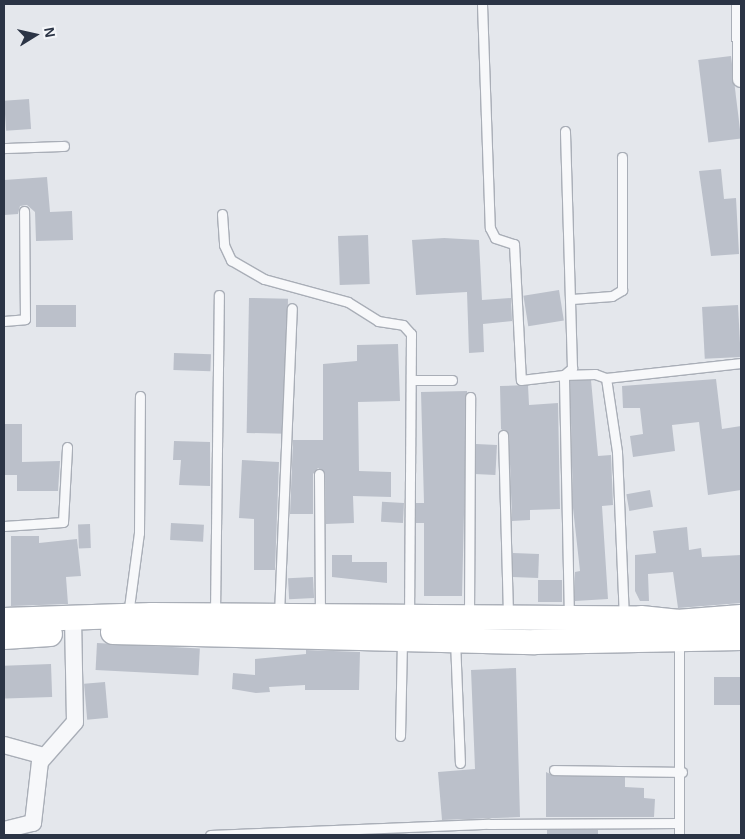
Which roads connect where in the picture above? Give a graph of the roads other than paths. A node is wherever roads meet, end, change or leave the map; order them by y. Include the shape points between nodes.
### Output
1 (482, 4) edge
2 (740, 4) edge
3 (741, 79) edge
4 (566, 131) dead end
5 (64, 146) dead end
6 (4, 148) edge
7 (622, 157) dead end
8 (24, 211) dead end
9 (222, 214) dead end
10 (219, 295) dead end
11 (572, 299) junction
12 (292, 308) dead end
13 (4, 321) edge
14 (741, 363) edge
15 (564, 376) junction
16 (606, 378) junction
17 (411, 380) junction
18 (452, 380) dead end
19 (140, 396) dead end
20 (470, 397) dead end
21 (503, 435) dead end
22 (66, 447) dead end
23 (319, 474) dead end
24 (4, 526) edge
25 (128, 616) junction
26 (215, 616) junction
27 (278, 616) junction
28 (320, 616) junction
29 (741, 617) edge
30 (469, 618) junction
31 (508, 618) junction
32 (570, 618) junction
33 (624, 618) junction
34 (4, 620) edge
35 (73, 625) junction
36 (405, 628) junction
37 (678, 631) junction
38 (4, 637) edge
39 (455, 638) junction
40 (741, 638) edge
41 (400, 736) dead end
42 (4, 745) edge
43 (44, 756) junction
44 (460, 763) dead end
45 (554, 770) dead end
46 (682, 772) junction
47 (679, 823) junction
48 (4, 830) edge
49 (210, 835) edge
50 (679, 835) edge

1 - 15 lane via 490,228 495,238 514,244 519,376 526,381
2 - 3 street
4 - 11 lane
5 - 6 lane
7 - 11 lane via 622,290 612,296
8 - 13 lane via 26,319
9 - 17 lane via 226,253 239,265 264,279 348,302 378,321 408,329
10 - 26 lane
11 - 15 lane via 572,368
12 - 27 lane
14 - 16 lane
15 - 16 lane
15 - 32 lane
16 - 33 lane via 620,492
17 - 18 lane
17 - 36 lane
19 - 25 lane via 139,533
20 - 30 lane
21 - 31 lane
22 - 24 lane via 63,522
23 - 28 lane
25 - 26 main road
25 - 35 main road
26 - 27 main road
27 - 28 main road
28 - 36 main road
29 - 37 main road
30 - 31 main road
30 - 36 main road
31 - 32 main road
32 - 33 main road
33 - 37 main road
34 - 35 main road
35 - 36 main road
35 - 38 main road
35 - 43 street via 78,709 68,734
36 - 39 main road
36 - 41 lane
37 - 39 main road via 535,642
37 - 40 main road
37 - 46 lane
39 - 44 lane
42 - 43 street
43 - 48 street via 33,823
45 - 46 lane
46 - 47 lane
47 - 49 lane via 490,824
47 - 50 lane

